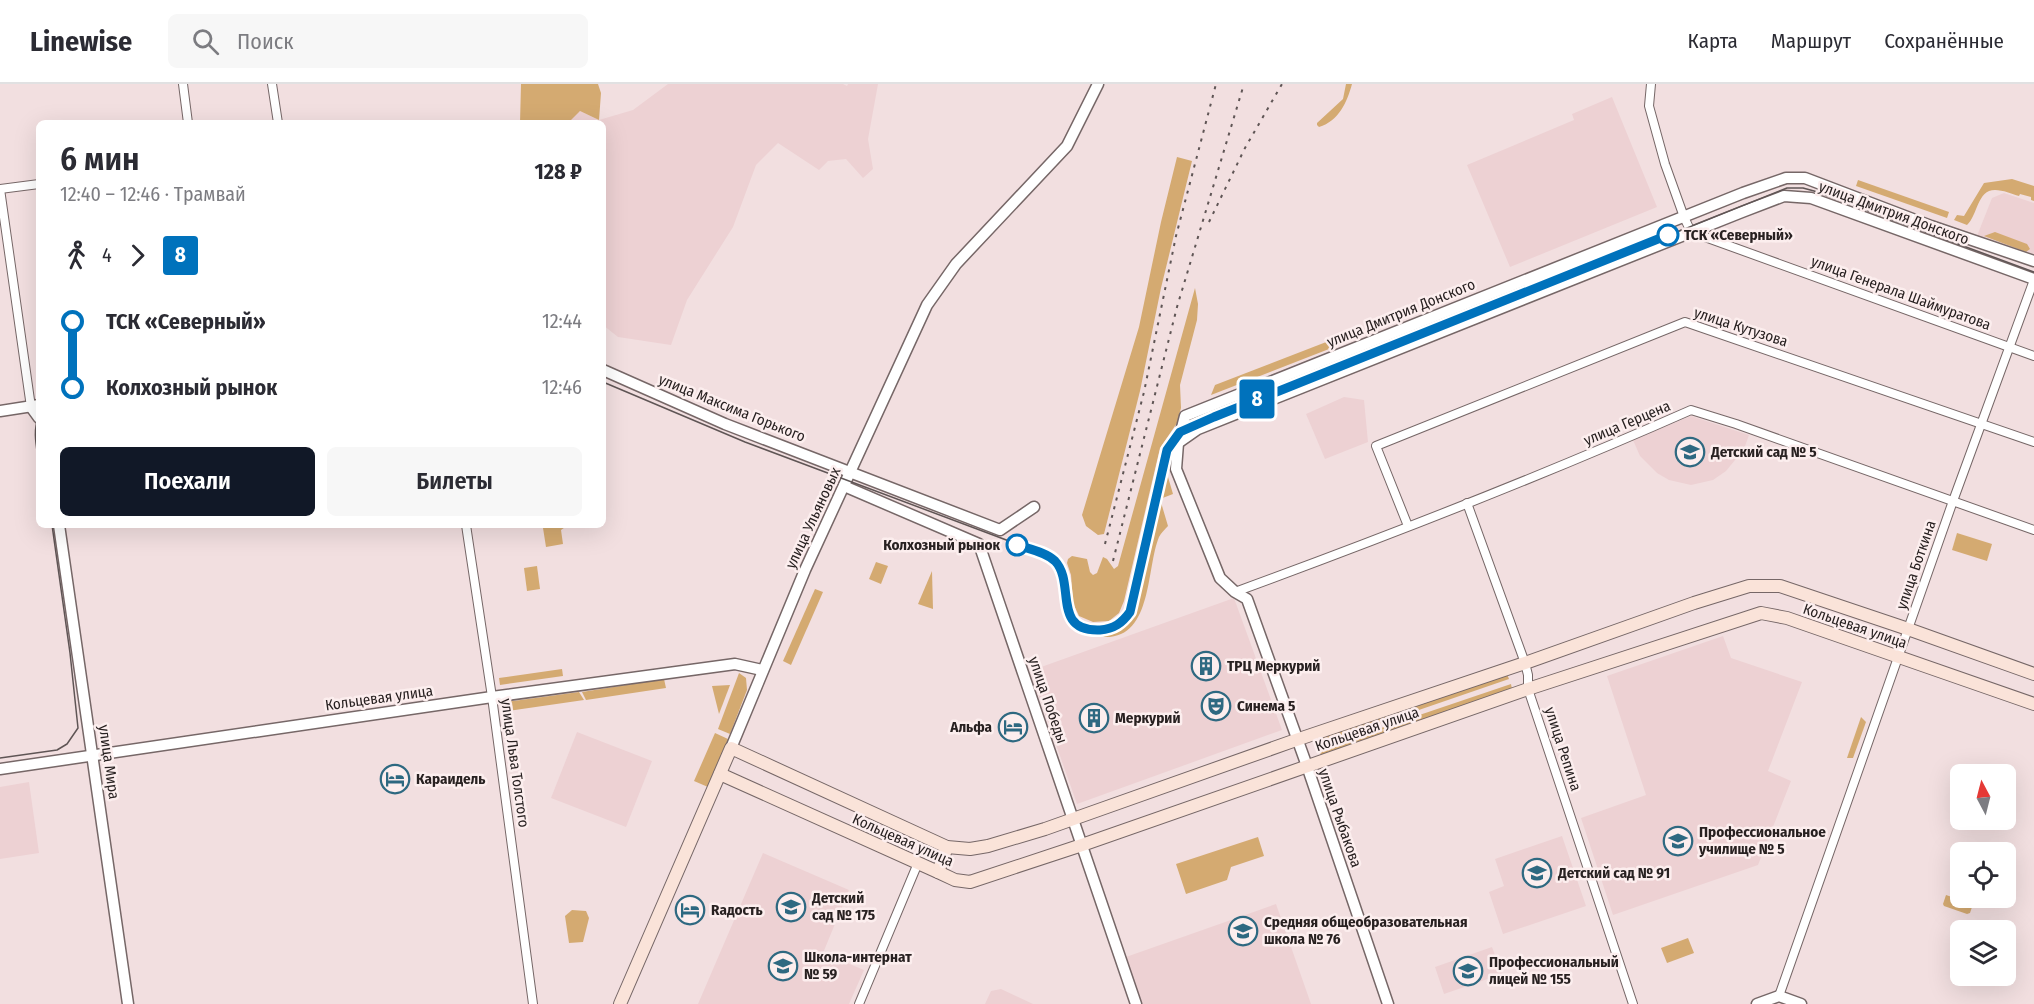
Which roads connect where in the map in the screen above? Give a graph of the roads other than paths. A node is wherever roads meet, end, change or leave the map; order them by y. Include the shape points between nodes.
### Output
1 (183, 84) edge
2 (272, 84) edge
3 (1098, 84) edge
4 (1651, 84) edge
5 (188, 120) edge
6 (278, 120) edge
7 (36, 184) edge
8 (0, 189) edge
9 (1684, 217) junction
10 (1691, 232) junction
11 (2034, 261) edge
12 (2034, 280) edge
13 (2009, 347) junction
14 (2034, 356) edge
15 (606, 371) edge
16 (35, 406) edge
17 (0, 411) edge
18 (1185, 416) joint
19 (1982, 423) junction
20 (2034, 442) edge
21 (1178, 444) junction
22 (851, 472) junction
23 (844, 486) junction
24 (1953, 501) junction
25 (1467, 503) junction
26 (1034, 507) dead end
27 (1408, 526) junction
28 (59, 528) edge
29 (466, 528) edge
30 (2034, 530) edge
31 (1235, 592) junction
32 (1908, 628) junction
33 (1898, 657) junction
34 (1525, 663) junction
35 (762, 670) junction
36 (2034, 674) edge
37 (1528, 689) junction
38 (492, 697) junction
39 (2034, 704) edge
40 (1296, 740) junction
41 (731, 748) junction
42 (92, 755) junction
43 (1307, 766) junction
44 (0, 769) edge
45 (720, 774) junction
46 (1073, 818) junction
47 (1082, 845) junction
48 (947, 847) junction
49 (918, 863) junction
50 (938, 872) junction
51 (1779, 996) junction
52 (128, 1004) edge
53 (533, 1004) edge
54 (620, 1004) edge
55 (859, 1004) edge
56 (1137, 1004) edge
57 (1388, 1004) edge
58 (1633, 1004) edge
59 (1757, 1004) edge
60 (1800, 1004) edge

1 - 5 street
2 - 6 street
3 - 22 street, улица Ульяновых via 1067,146 956,264 927,305
4 - 9 street via 1649,106
7 - 8 street
8 - 16 street
9 - 10 street
9 - 11 street, улица Дмитрия Донского via 1786,178 1805,178
9 - 18 street, улица Дмитрия Донского
10 - 12 street, улица Дмитрия Донского via 1784,196 1811,198
10 - 13 street, улица Генерала Шаймуратова
10 - 21 street, улица Дмитрия Донского via 1198,429
12 - 13 street, улица Боткина
13 - 14 street, улица Генерала Шаймуратова
13 - 19 street, улица Боткина
15 - 22 street, улица Максима Горького via 725,424
16 - 17 street
18 - 21 street, улица Рыбакова
19 - 20 street, улица Кутузова
19 - 24 street, улица Боткина
19 - 27 street, улица Кутузова via 1686,322 1376,446
21 - 31 street, улица Рыбакова via 1176,469 1220,578
22 - 23 street, улица Ульяновых
22 - 26 street, улица Максима Горького via 1000,530
23 - 35 street, улица Ульяновых
23 - 46 street, улица Победы via 979,544
24 - 25 street, улица Герцена via 1691,410
24 - 30 street, улица Герцена
24 - 32 street, улица Боткина
25 - 27 street, улица Герцена
25 - 34 street, улица Репина
27 - 31 street, улица Герцена
28 - 42 street, улица Мира
29 - 38 street, улица Льва Толстого
31 - 40 street, улица Рыбакова via 1247,599
32 - 33 street, улица Боткина
32 - 34 main road, Кольцевая улица via 1780,586 1749,586
32 - 36 main road, Кольцевая улица
33 - 37 main road, Кольцевая улица via 1787,618 1761,613
33 - 39 main road, Кольцевая улица
33 - 51 street, улица Боткина
34 - 37 street, улица Репина
34 - 40 main road, Кольцевая улица
35 - 38 street, Кольцевая улица via 735,664
35 - 41 street, улица Ульяновых
37 - 43 main road, Кольцевая улица
37 - 58 street, улица Репина
38 - 42 street, Кольцевая улица
38 - 53 street, улица Льва Толстого
40 - 43 street, улица Рыбакова
40 - 46 main road, Кольцевая улица
41 - 45 main road, улица Ульяновых
41 - 48 main road, Кольцевая улица
42 - 44 street, Кольцевая улица
42 - 52 street, улица Мира
43 - 47 main road, Кольцевая улица
43 - 57 street, улица Рыбакова
45 - 49 main road, Кольцевая улица
45 - 54 main road, улица Ульяновых
46 - 47 street, улица Победы
46 - 48 main road, Кольцевая улица via 988,846
47 - 50 main road, Кольцевая улица via 970,882
47 - 56 street, улица Победы
48 - 50 main road
49 - 50 main road, Кольцевая улица
49 - 55 street
51 - 59 street
51 - 60 street

